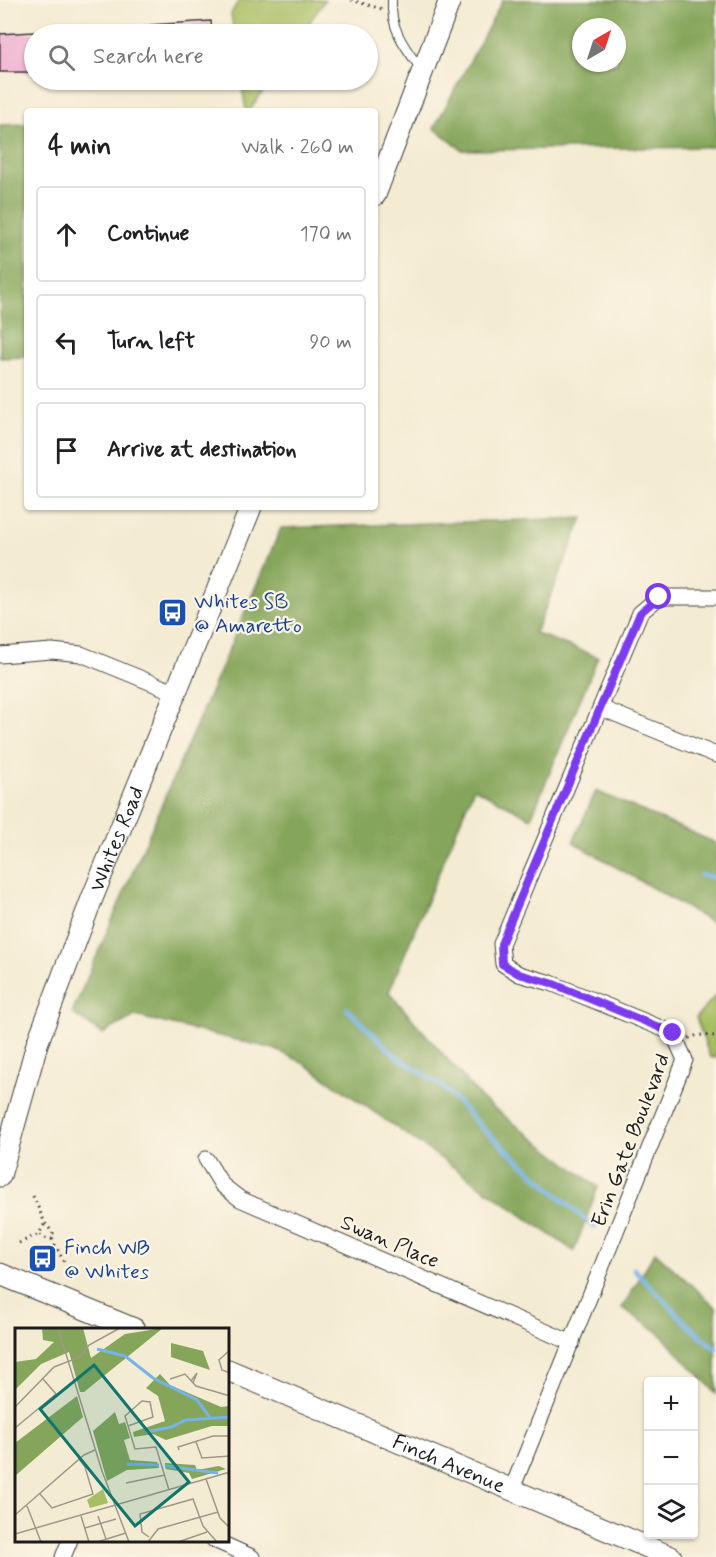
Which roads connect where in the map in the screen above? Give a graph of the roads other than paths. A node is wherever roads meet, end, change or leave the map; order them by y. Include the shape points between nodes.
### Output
1 (392, 0) edge
2 (450, 0) edge
3 (423, 73) junction
4 (378, 187) edge
5 (250, 510) edge
6 (716, 597) edge
7 (0, 655) edge
8 (174, 692) junction
9 (600, 708) junction
10 (716, 754) edge
11 (206, 1159) dead end
12 (0, 1176) edge
13 (0, 1274) edge
14 (132, 1328) edge
15 (572, 1343) junction
16 (230, 1371) edge
17 (512, 1490) junction
18 (69, 1542) edge
19 (218, 1542) edge
20 (63, 1557) edge
21 (252, 1557) edge
22 (671, 1557) edge

1 - 3 lane via 391,17 396,32
2 - 3 main road
3 - 4 main road
5 - 8 main road, Whites Road
6 - 9 street, Erin Gate Boulevard via 659,597 640,613
7 - 8 street via 52,651 81,654
8 - 12 main road, Whites Road via 38,1044
9 - 10 street
9 - 15 street, Erin Gate Boulevard via 501,944 502,964 673,1033 685,1060
11 - 15 street, Swan Place via 222,1185 240,1199
13 - 14 main road
15 - 17 street, Erin Gate Boulevard
16 - 17 main road, Finch Avenue
17 - 22 main road, Finch Avenue
18 - 20 street
19 - 21 street

